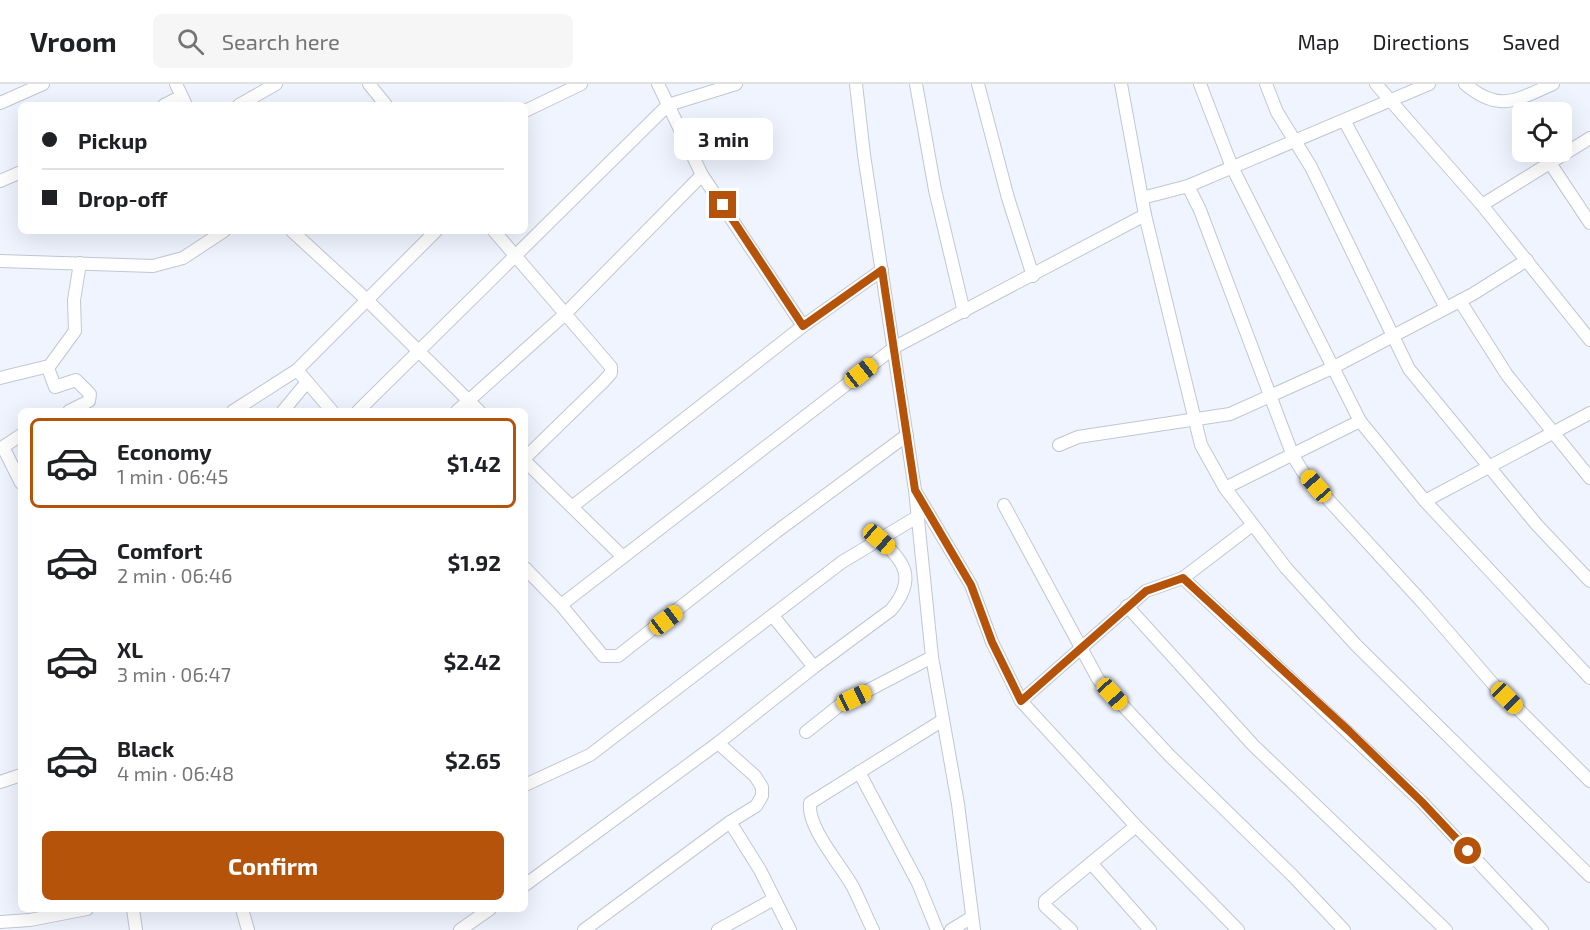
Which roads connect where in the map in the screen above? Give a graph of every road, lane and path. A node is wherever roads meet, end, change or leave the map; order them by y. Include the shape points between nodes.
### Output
1 (43, 84) edge
2 (176, 84) edge
3 (276, 84) edge
4 (369, 84) edge
5 (580, 84) edge
6 (658, 84) edge
7 (736, 84) edge
8 (856, 84) edge
9 (916, 84) edge
10 (978, 84) edge
11 (1121, 84) edge
12 (1200, 84) edge
13 (1266, 84) edge
14 (1376, 84) edge
15 (1429, 84) edge
16 (1465, 84) edge
17 (1553, 84) edge
18 (183, 101) edge
19 (244, 102) edge
20 (384, 102) edge
21 (1391, 102) junction
22 (0, 103) edge
23 (668, 105) junction
24 (528, 110) edge
25 (1345, 122) junction
26 (1590, 138) edge
27 (1296, 142) junction
28 (1550, 163) junction
29 (1232, 167) junction
30 (18, 173) edge
31 (702, 175) junction
32 (0, 181) edge
33 (1188, 186) junction
34 (1142, 198) junction
35 (1482, 205) junction
36 (1145, 215) junction
37 (1590, 223) edge
38 (220, 234) edge
39 (295, 234) edge
40 (433, 234) edge
41 (497, 234) edge
42 (515, 255) junction
43 (1527, 260) junction
44 (0, 261) edge
45 (80, 263) junction
46 (882, 270) junction
47 (1033, 276) junction
48 (367, 300) junction
49 (1460, 301) junction
50 (1446, 308) junction
51 (964, 312) junction
52 (564, 315) junction
53 (803, 326) junction
54 (1393, 334) junction
55 (1590, 340) edge
56 (895, 347) junction
57 (419, 350) junction
58 (49, 366) junction
59 (1332, 368) junction
60 (297, 370) junction
61 (0, 378) edge
62 (307, 382) junction
63 (1269, 397) junction
64 (469, 400) junction
65 (75, 408) edge
66 (237, 408) edge
67 (285, 408) edge
68 (329, 408) edge
69 (361, 408) edge
70 (460, 408) edge
71 (476, 408) edge
72 (1590, 413) edge
73 (1196, 421) junction
74 (1360, 421) junction
75 (1553, 433) junction
76 (907, 435) junction
77 (18, 436) edge
78 (2, 442) edge
79 (1059, 445) dead end
80 (1293, 456) junction
81 (528, 457) edge
82 (528, 463) edge
83 (1491, 468) junction
84 (18, 477) edge
85 (1590, 478) edge
86 (1225, 488) junction
87 (915, 490) junction
88 (1425, 501) junction
89 (1004, 505) dead end
90 (573, 506) junction
91 (917, 517) junction
92 (1251, 526) junction
93 (879, 539) junction
94 (623, 557) junction
95 (528, 571) edge
96 (1183, 578) junction
97 (1590, 581) edge
98 (561, 605) junction
99 (1127, 606) junction
100 (773, 616) junction
101 (1079, 647) junction
102 (933, 657) junction
103 (814, 667) junction
104 (1590, 678) edge
105 (1021, 701) junction
106 (944, 720) junction
107 (806, 732) dead end
108 (718, 743) junction
109 (859, 772) junction
110 (18, 776) edge
111 (1590, 781) edge
112 (0, 782) edge
113 (528, 784) edge
114 (730, 822) junction
115 (1136, 826) junction
116 (1091, 863) junction
117 (1590, 876) edge
118 (528, 883) edge
119 (774, 899) junction
120 (56, 912) edge
121 (133, 912) edge
122 (243, 912) edge
123 (486, 912) edge
124 (24, 915) edge
125 (0, 922) edge
126 (973, 924) edge
127 (136, 930) edge
128 (248, 930) edge
129 (460, 930) edge
130 (584, 930) edge
131 (718, 930) edge
132 (790, 930) edge
133 (873, 930) edge
134 (937, 930) edge
135 (951, 930) edge
136 (1071, 930) edge
137 (1150, 930) edge
138 (1238, 930) edge
139 (1344, 930) edge
140 (1446, 930) edge
141 (1542, 930) edge

1 - 22 street
2 - 18 street
3 - 19 street
4 - 20 street
5 - 24 street
6 - 23 street
7 - 23 street
8 - 46 street
9 - 51 street via 935,190
10 - 47 street
11 - 34 street
12 - 29 street
13 - 27 street via 1277,112
14 - 21 street
15 - 21 street
16 - 17 street via 1481,98 1505,102
21 - 25 street
21 - 35 street
23 - 31 street
23 - 42 street
25 - 27 street
25 - 50 street
26 - 28 street
27 - 29 street
27 - 54 street
28 - 35 street
28 - 37 street
29 - 33 street
29 - 59 street
30 - 32 street
31 - 52 street
31 - 53 street
33 - 34 street
33 - 63 street
34 - 36 street
35 - 43 street
36 - 47 street
36 - 73 street
38 - 45 street via 169,264
39 - 48 street
40 - 48 street
41 - 42 street
42 - 52 street
42 - 57 street
43 - 49 street
43 - 55 street
44 - 45 street
45 - 58 street via 74,300 75,331
46 - 53 street
46 - 56 street
47 - 51 street
48 - 57 street
48 - 60 street
49 - 50 street
49 - 75 street via 1508,375
50 - 54 street
51 - 56 street
52 - 64 street
52 - 81 street via 600,352 611,373
53 - 90 street
54 - 59 street
54 - 83 street via 1409,369
56 - 76 street
56 - 94 street
57 - 64 street
57 - 69 street
58 - 61 street
58 - 65 street via 53,387 76,380 91,396
59 - 63 street
59 - 74 street
60 - 62 street
60 - 66 street
62 - 67 street
62 - 68 street
63 - 73 street via 1230,414
63 - 80 street
64 - 70 street
64 - 71 street
72 - 75 street
73 - 79 street via 1180,420 1078,437
73 - 86 street via 1201,445
74 - 80 street
74 - 88 street
75 - 83 street
75 - 85 street
76 - 87 street
76 - 98 street via 618,656 603,656
77 - 78 street
78 - 84 street
80 - 86 street
80 - 111 street via 1352,528 1493,684
82 - 90 street
83 - 88 street
83 - 97 street
86 - 92 street
87 - 91 street
87 - 105 street via 971,585 992,642
88 - 104 street
89 - 101 street
90 - 94 street
91 - 93 street
91 - 102 street
92 - 96 street
92 - 117 street via 1356,645
93 - 100 street via 842,562
93 - 103 street via 900,557 904,587 901,598
94 - 98 street
95 - 98 street
96 - 99 street via 1146,591
96 - 141 street via 1422,802
99 - 101 street
99 - 140 street via 1253,745
100 - 103 street
100 - 113 street via 590,755
101 - 105 street
101 - 139 street via 1098,679 1162,748
102 - 106 street
102 - 107 street via 840,705
103 - 108 street
105 - 115 street
106 - 109 street
106 - 126 street
108 - 114 street via 762,788 756,806
108 - 118 street
109 - 133 street via 810,803 809,810
109 - 134 street via 918,883
110 - 112 street
114 - 119 street
114 - 130 street
115 - 116 street
115 - 138 street
116 - 136 street via 1045,901
116 - 137 street
119 - 131 street
119 - 132 street
120 - 124 street
121 - 127 street
122 - 128 street
123 - 129 street
124 - 125 street
126 - 135 street

